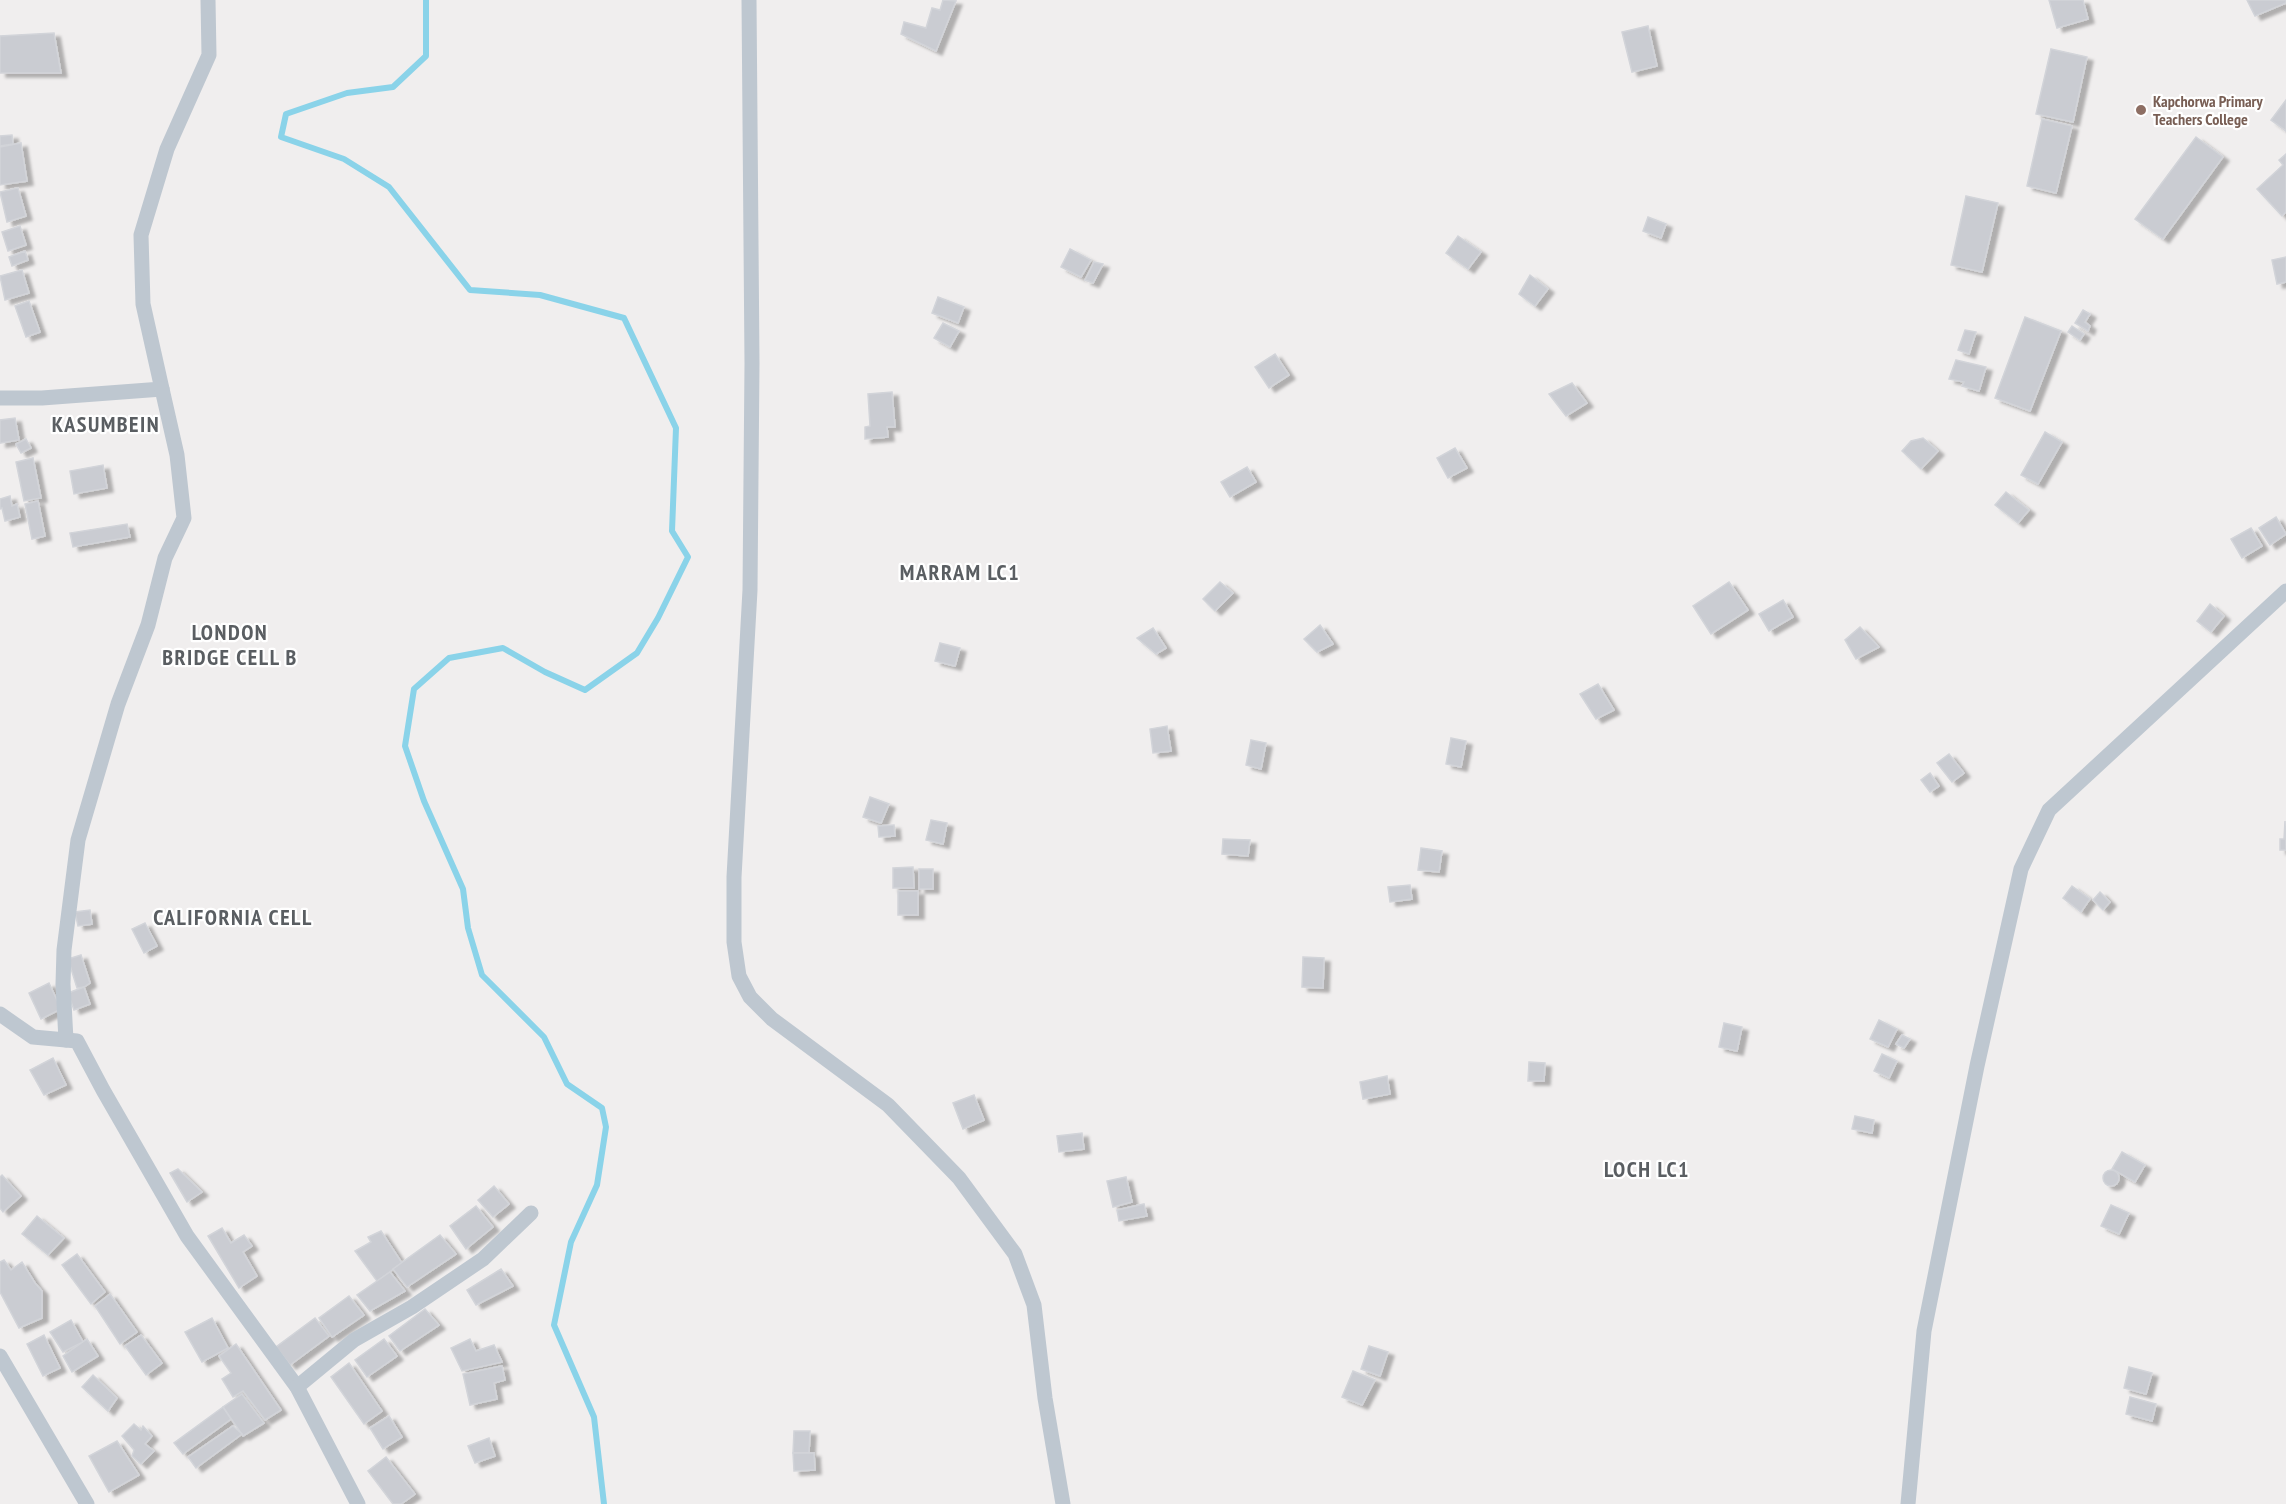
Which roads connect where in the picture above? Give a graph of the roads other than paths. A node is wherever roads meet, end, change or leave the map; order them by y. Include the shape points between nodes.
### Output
1 (208, 0) edge
2 (747, 1) edge
3 (162, 389) junction
4 (0, 398) edge
5 (2286, 591) edge
6 (0, 1014) edge
7 (66, 1040) junction
8 (531, 1213) dead end
9 (0, 1356) edge
10 (297, 1388) junction
11 (87, 1504) edge
12 (358, 1504) edge
13 (1063, 1504) edge
14 (1908, 1504) edge

1 - 3 street via 209,55 167,148 141,235 143,304
2 - 13 street via 752,352 750,590 734,877 734,942 739,976 750,997 772,1019 888,1105 959,1178 1015,1254 1034,1305
3 - 4 street
3 - 7 street via 177,455 184,518 165,558 148,625 118,704 78,840 64,950
5 - 14 street via 2049,810 2021,868 1924,1331
6 - 7 street via 33,1037
7 - 10 street via 77,1041 187,1236
8 - 10 street via 483,1259 354,1340
9 - 11 street
10 - 12 street

